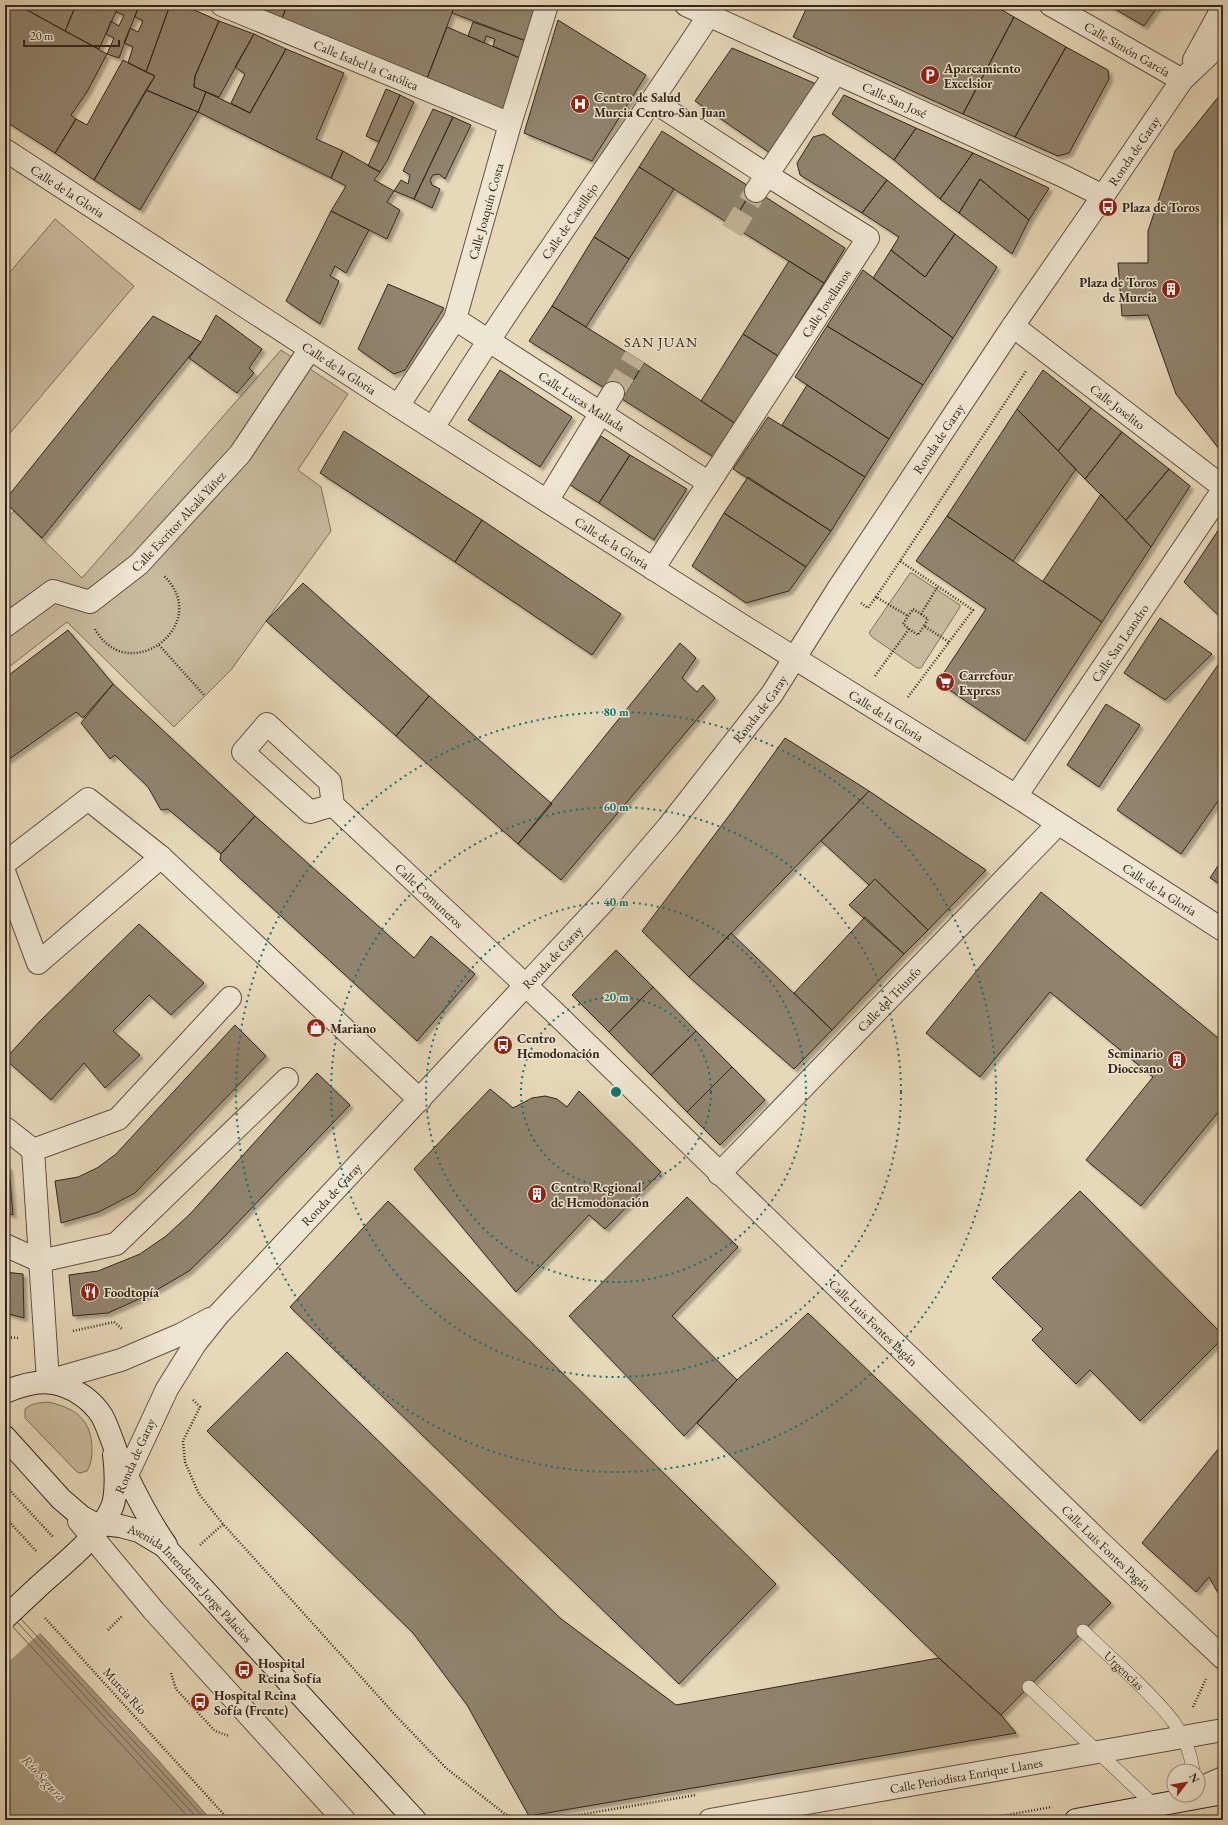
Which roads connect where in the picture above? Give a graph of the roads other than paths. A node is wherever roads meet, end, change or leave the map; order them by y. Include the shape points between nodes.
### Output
1 (222, 5) edge
2 (547, 5) edge
3 (686, 5) edge
4 (1051, 5) edge
5 (1223, 7) edge
6 (709, 15) junction
7 (1223, 41) edge
8 (835, 74) junction
9 (1182, 80) junction
10 (653, 101) junction
11 (510, 124) junction
12 (5, 150) edge
13 (762, 183) junction
14 (1103, 196) junction
15 (455, 319) junction
16 (1013, 326) junction
17 (487, 341) junction
18 (310, 349) junction
19 (613, 393) tunnel mouth
20 (398, 406) junction
21 (601, 413) junction
22 (433, 428) junction
23 (709, 484) junction
24 (1223, 488) edge
25 (548, 501) junction
26 (653, 569) junction
27 (5, 626) edge
28 (794, 658) junction
29 (1016, 796) junction
30 (333, 805) dead end
31 (1058, 824) junction
32 (161, 857) junction
33 (5, 863) edge
34 (5, 874) edge
35 (1223, 930) edge
36 (526, 985) junction
37 (230, 998) dead end
38 (287, 1079) dead end
39 (420, 1100) junction
40 (5, 1128) edge
41 (33, 1150) junction
42 (719, 1174) junction
43 (5, 1245) edge
44 (40, 1261) junction
45 (218, 1315) junction
46 (48, 1381) junction
47 (5, 1392) edge
48 (5, 1437) edge
49 (110, 1438) junction
50 (127, 1475) junction
51 (102, 1522) junction
52 (173, 1554) junction
53 (5, 1618) edge
54 (1083, 1631) dead end
55 (1223, 1658) edge
56 (1029, 1687) dead end
57 (1223, 1730) edge
58 (1184, 1737) junction
59 (1098, 1753) junction
60 (1192, 1763) edge
61 (1223, 1778) edge
62 (1206, 1785) edge
63 (1223, 1793) edge
64 (1166, 1803) edge
65 (1159, 1806) junction
66 (342, 1817) edge
67 (415, 1820) edge
68 (710, 1820) edge
69 (1076, 1820) edge

1 - 11 street, Calle Isabel la Católica
2 - 11 street, Calle Joaquín Costa
3 - 6 street, Calle San José
4 - 9 street, Calle Simón García
5 - 9 street
6 - 8 street, Calle San José
6 - 10 street, Calle de Castillejo
7 - 9 street, Ronda de Garay
8 - 13 street
8 - 14 street, Calle San José
9 - 14 street, Ronda de Garay
10 - 13 street
10 - 17 street, Calle de Castillejo
11 - 15 street, Calle Joaquín Costa
12 - 18 street, Calle de la Gloria
13 - 23 street, Calle Jovellanos via 868,238
14 - 16 street, Ronda de Garay
15 - 17 street, Calle Lucas Mallada
15 - 20 street, Calle Joaquín Costa
16 - 24 street, Calle Joselito
16 - 28 street, Ronda de Garay
17 - 21 street, Calle Lucas Mallada
17 - 22 street, Calle de Castillejo
18 - 20 street, Calle de la Gloria
18 - 27 street, Calle Escritor Alcalá Yáñez via 240,454 139,564 90,602 53,591
19 - 21 street
20 - 22 street, Calle de la Gloria
21 - 23 street, Calle Lucas Mallada
21 - 25 street
22 - 25 street, Calle de la Gloria
23 - 26 street, Calle Jovellanos
24 - 29 street, Calle San Leandro
25 - 26 street, Calle de la Gloria
26 - 28 street, Calle de la Gloria
28 - 29 street, Calle de la Gloria
28 - 36 street, Ronda de Garay via 772,694 668,827 609,896
29 - 31 street, Calle de la Gloria
30 - 36 street, Calle Comuneros
31 - 35 street, Calle de la Gloria
31 - 42 street, Calle del Triunfo
32 - 33 street via 88,799
32 - 34 street via 38,963
32 - 39 street
36 - 39 street, Ronda de Garay
36 - 42 street, Calle Luis Fontes Pagán
37 - 41 street via 118,1119
38 - 44 street via 116,1244
39 - 45 street, Ronda de Garay
40 - 41 street
41 - 44 street
42 - 55 street, Calle Luis Fontes Pagán
43 - 44 street
44 - 46 street
45 - 46 street, Ronda de Garay via 148,1350
45 - 50 street, Ronda de Garay via 195,1344 167,1390
46 - 47 street, Ronda de Garay
46 - 49 street via 64,1385 88,1400 101,1414
48 - 51 street, Avenida Intendente Jorge Palacios via 61,1499 82,1517 94,1523
49 - 50 street
49 - 51 street via 115,1462
50 - 51 street, Ronda de Garay
50 - 52 street via 154,1528
51 - 52 street, Avenida Intendente Jorge Palacios via 139,1531
51 - 53 street, bridge
51 - 66 street via 154,1611
52 - 67 street, Avenida Intendente Jorge Palacios
54 - 58 lane, Urgencias via 1165,1710
56 - 59 lane
57 - 58 street, Calle Periodista Enrique Llanes
58 - 59 street, Calle Periodista Enrique Llanes
58 - 60 lane, Urgencias
59 - 65 lane
59 - 68 street, Calle Periodista Enrique Llanes
61 - 62 street
63 - 65 street
64 - 65 street
65 - 69 street

